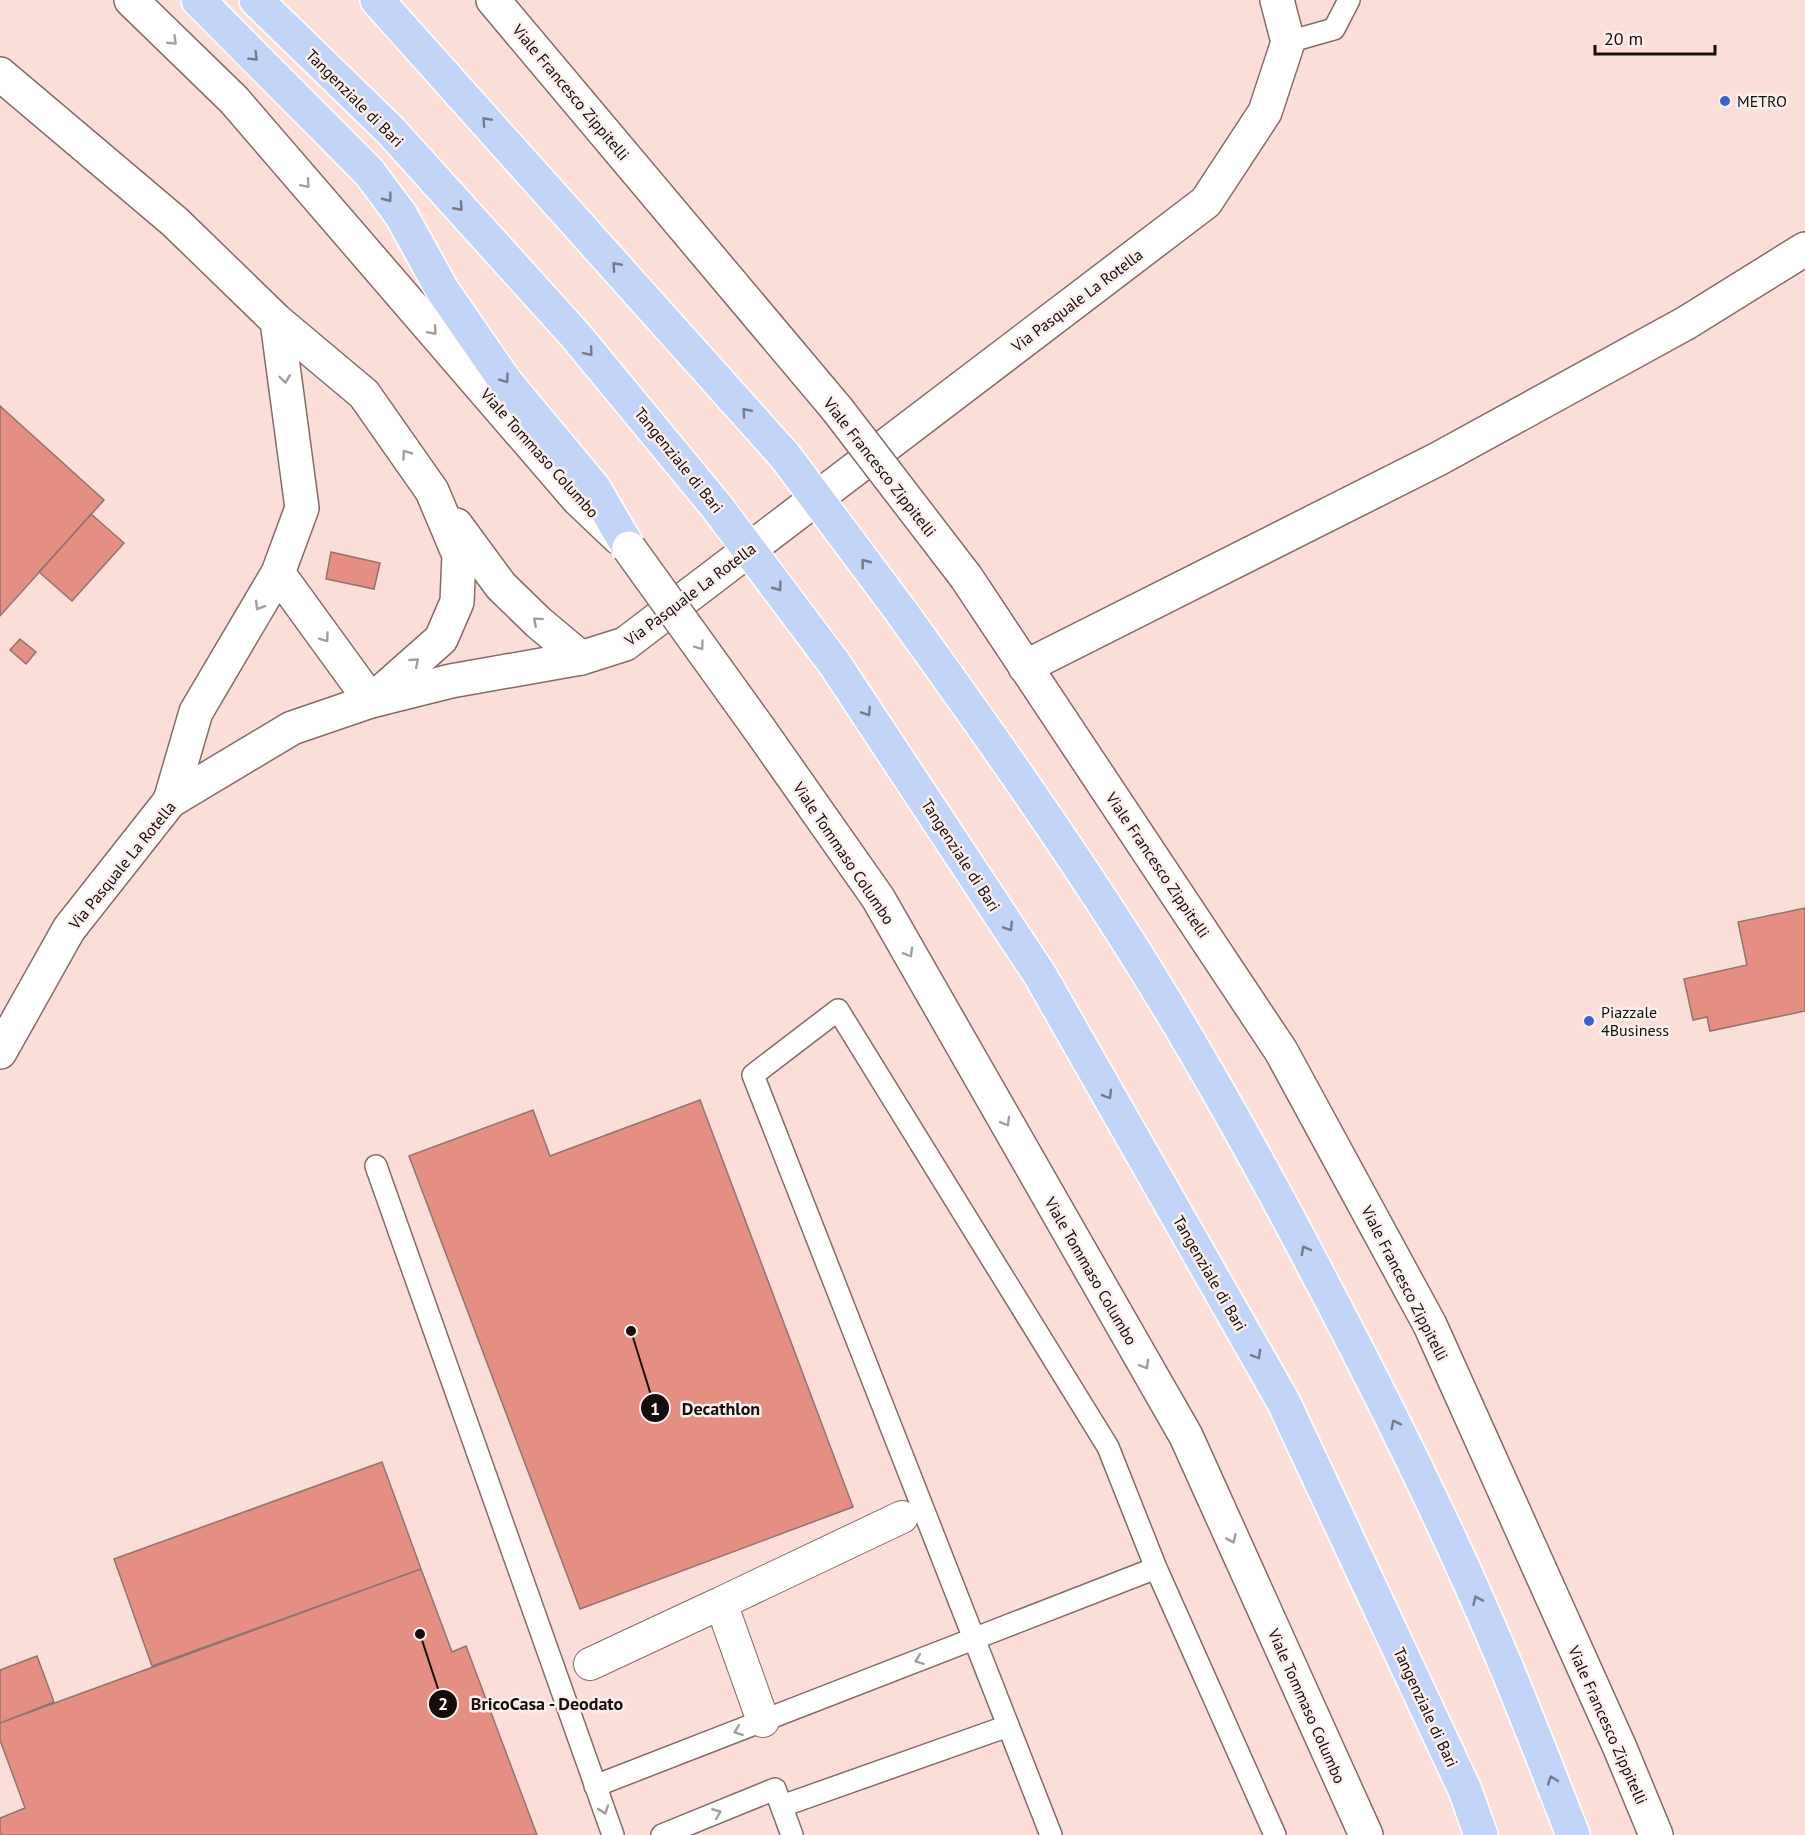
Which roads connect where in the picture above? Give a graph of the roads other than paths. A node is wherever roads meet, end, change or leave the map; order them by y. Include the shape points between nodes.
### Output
1 (131, 0) edge
2 (198, 0) edge
3 (256, 0) edge
4 (377, 0) edge
5 (494, 0) edge
6 (1277, 0) edge
7 (1349, 0) edge
8 (1288, 42) junction
9 (0, 74) edge
10 (1805, 249) edge
11 (277, 321) junction
12 (432, 491) junction
13 (629, 548) junction
14 (278, 573) junction
15 (582, 658) junction
16 (1025, 667) junction
17 (370, 701) junction
18 (170, 801) junction
19 (0, 1052) edge
20 (376, 1166) dead end
21 (902, 1517) dead end
22 (1156, 1568) junction
23 (721, 1603) junction
24 (974, 1639) junction
25 (590, 1664) dead end
26 (763, 1721) junction
27 (1008, 1726) junction
28 (595, 1786) junction
29 (782, 1806) junction
30 (613, 1835) edge
31 (662, 1835) edge
32 (792, 1835) edge
33 (1050, 1835) edge
34 (1275, 1835) edge
35 (1366, 1835) edge
36 (1481, 1835) edge
37 (1573, 1835) edge
38 (1656, 1835) edge

1 -> 13 street, Viale Tommaso Columbo via 234,99 578,499
2 -> 13 highway via 369,172 401,215 443,291 506,382 594,488
3 -> 36 highway, Tangenziale di Bari, bridge via 390,130 576,336 717,507 834,663 1040,975 1283,1401 1465,1790
37 -> 4 highway, bridge via 1498,1646 1437,1509 1363,1360 1283,1207 1125,936 1024,784 785,456
5 - 16 street, Viale Francesco Zippitelli, bridge via 837,409 966,577
6 - 8 street
7 - 8 lane via 1334,29
8 - 15 street, Via Pasquale La Rotella via 1265,112 1206,202 625,644
9 - 11 street via 175,222
10 - 16 street via 1686,323 1438,459
12 -> 11 street via 364,394
11 -> 14 street via 302,508
15 -> 12 street via 501,586
17 -> 12 street via 441,639 457,602 459,555
13 -> 35 street, Viale Tommaso Columbo, bridge via 878,898 1186,1436
14 -> 17 street
14 -> 18 street via 196,712
15 - 17 street, Via Pasquale La Rotella via 451,681
16 - 38 street, Viale Francesco Zippitelli via 1281,1051 1430,1325
17 - 18 street, Via Pasquale La Rotella via 292,728
18 - 19 street, Via Pasquale La Rotella via 69,929
20 - 28 lane
21 - 23 street
22 - 24 lane
22 - 24 lane via 1108,1447 838,1010 753,1075
22 - 34 lane
23 - 25 street
23 - 26 street
24 -> 26 lane
24 - 27 lane
26 -> 28 lane
27 - 29 lane
27 - 33 lane
28 -> 30 lane
31 -> 29 lane via 775,1789
29 - 32 lane

